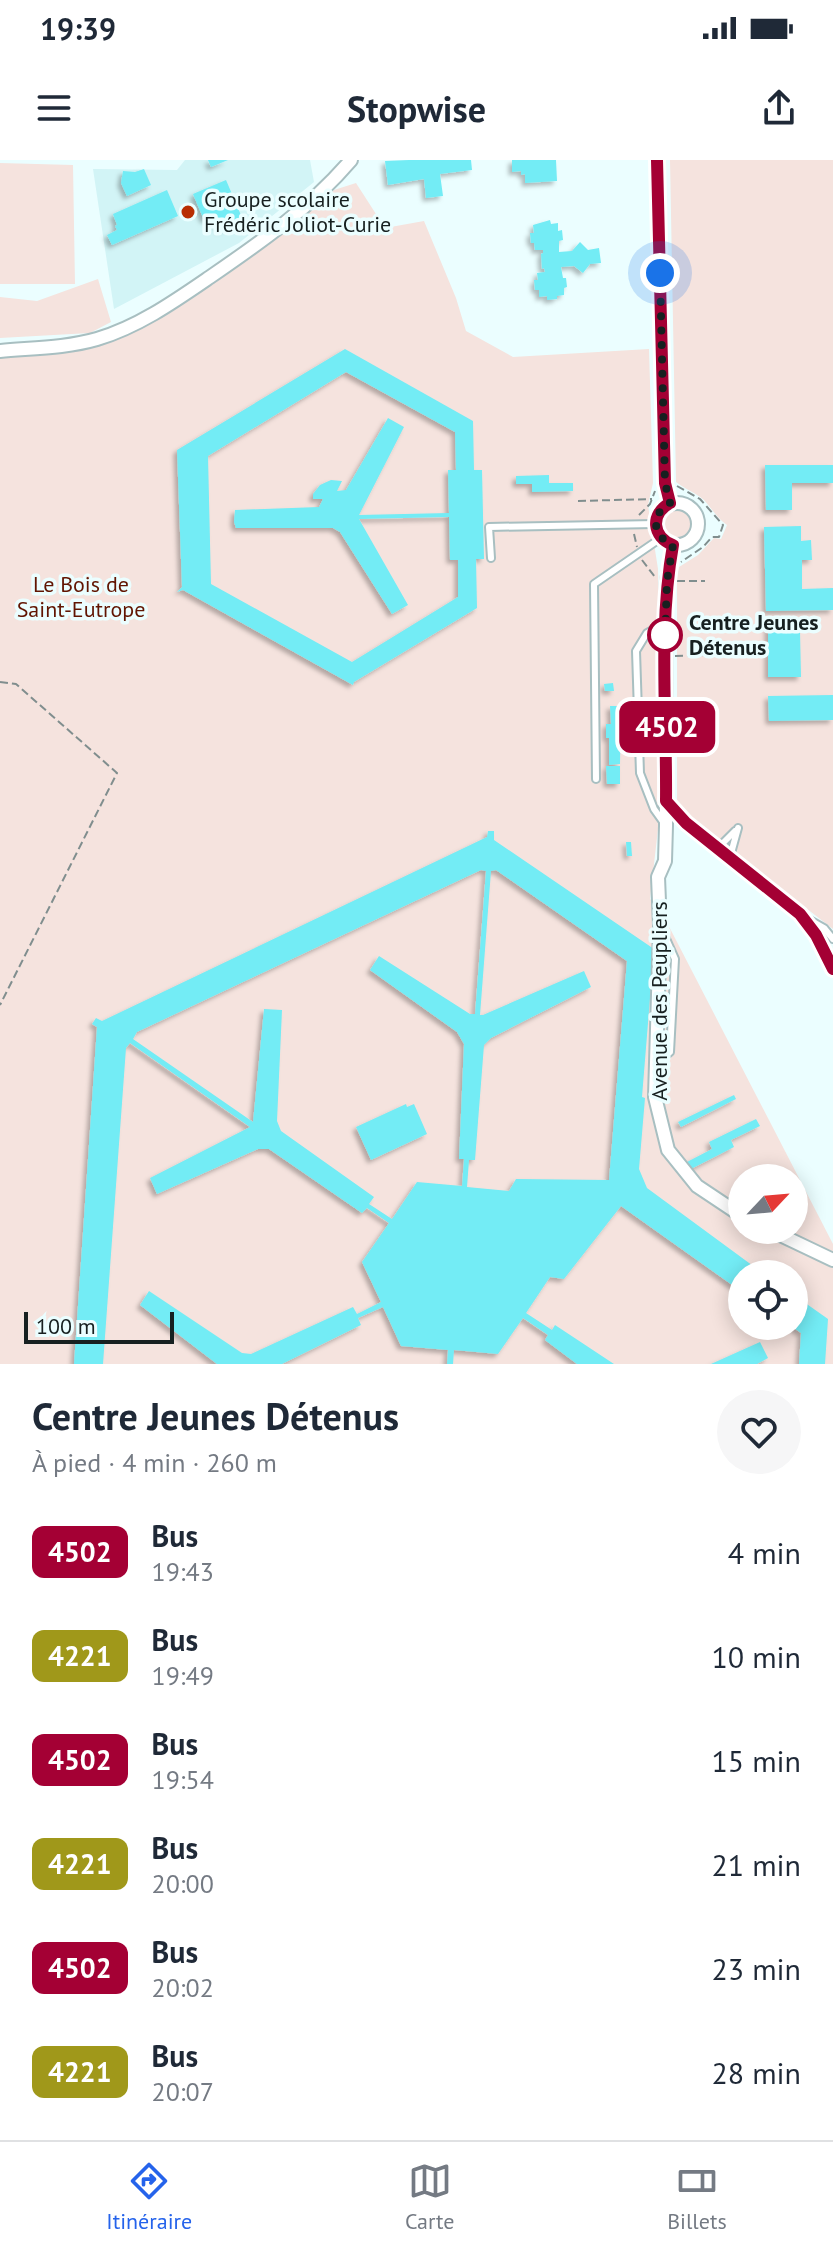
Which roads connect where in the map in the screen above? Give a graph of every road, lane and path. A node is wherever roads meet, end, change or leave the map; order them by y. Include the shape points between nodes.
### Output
1 (351, 160) edge
2 (657, 160) edge
3 (0, 351) edge
4 (665, 483) junction
5 (653, 499) junction
6 (578, 501) dead end
7 (670, 503) junction
8 (633, 524) junction
9 (655, 524) junction
10 (661, 538) junction
11 (673, 545) junction
12 (638, 551) junction
13 (491, 558) dead end
14 (678, 565) dead end
15 (671, 577) junction
16 (705, 581) dead end
17 (665, 623) junction
18 (705, 655) dead end
19 (666, 657) junction
20 (0, 682) edge
21 (667, 731) junction
22 (705, 731) dead end
23 (596, 779) dead end
24 (666, 801) junction
25 (666, 826) junction
26 (717, 848) junction
27 (730, 857) junction
28 (800, 914) junction
29 (833, 939) edge
30 (833, 969) edge
31 (0, 1005) edge
32 (728, 1207) edge
33 (799, 1244) edge
34 (833, 1260) edge

1 - 3 street via 283,225 165,308 99,339
2 - 4 street
4 - 5 path via 656,484
4 - 7 street
4 - 14 path via 700,499 723,525 719,537
5 - 6 path
5 - 8 path
7 - 9 street via 659,511
7 - 11 street via 689,506 699,523 694,538
8 - 9 lane
8 - 12 path
8 - 13 lane via 489,527
9 - 10 street
10 - 11 street
10 - 12 lane
11 - 15 street, Avenue des Peupliers
12 - 15 path via 656,578
12 - 23 lane via 594,584
15 - 16 path
15 - 17 street, Avenue des Peupliers
17 - 19 street, Avenue des Peupliers
17 - 25 lane via 647,633 636,651 640,773
18 - 19 path
19 - 21 street, Avenue des Peupliers
20 - 31 path via 16,684 117,773
21 - 22 path
21 - 24 street, Avenue des Peupliers
24 - 25 street, Avenue des Peupliers
24 - 26 street
25 - 32 street, Avenue des Peupliers via 665,861 658,877 655,1097 668,1150 697,1186
26 - 27 street
26 - 27 lane via 738,828
27 - 28 street
28 - 29 lane
28 - 30 street
33 - 34 street

